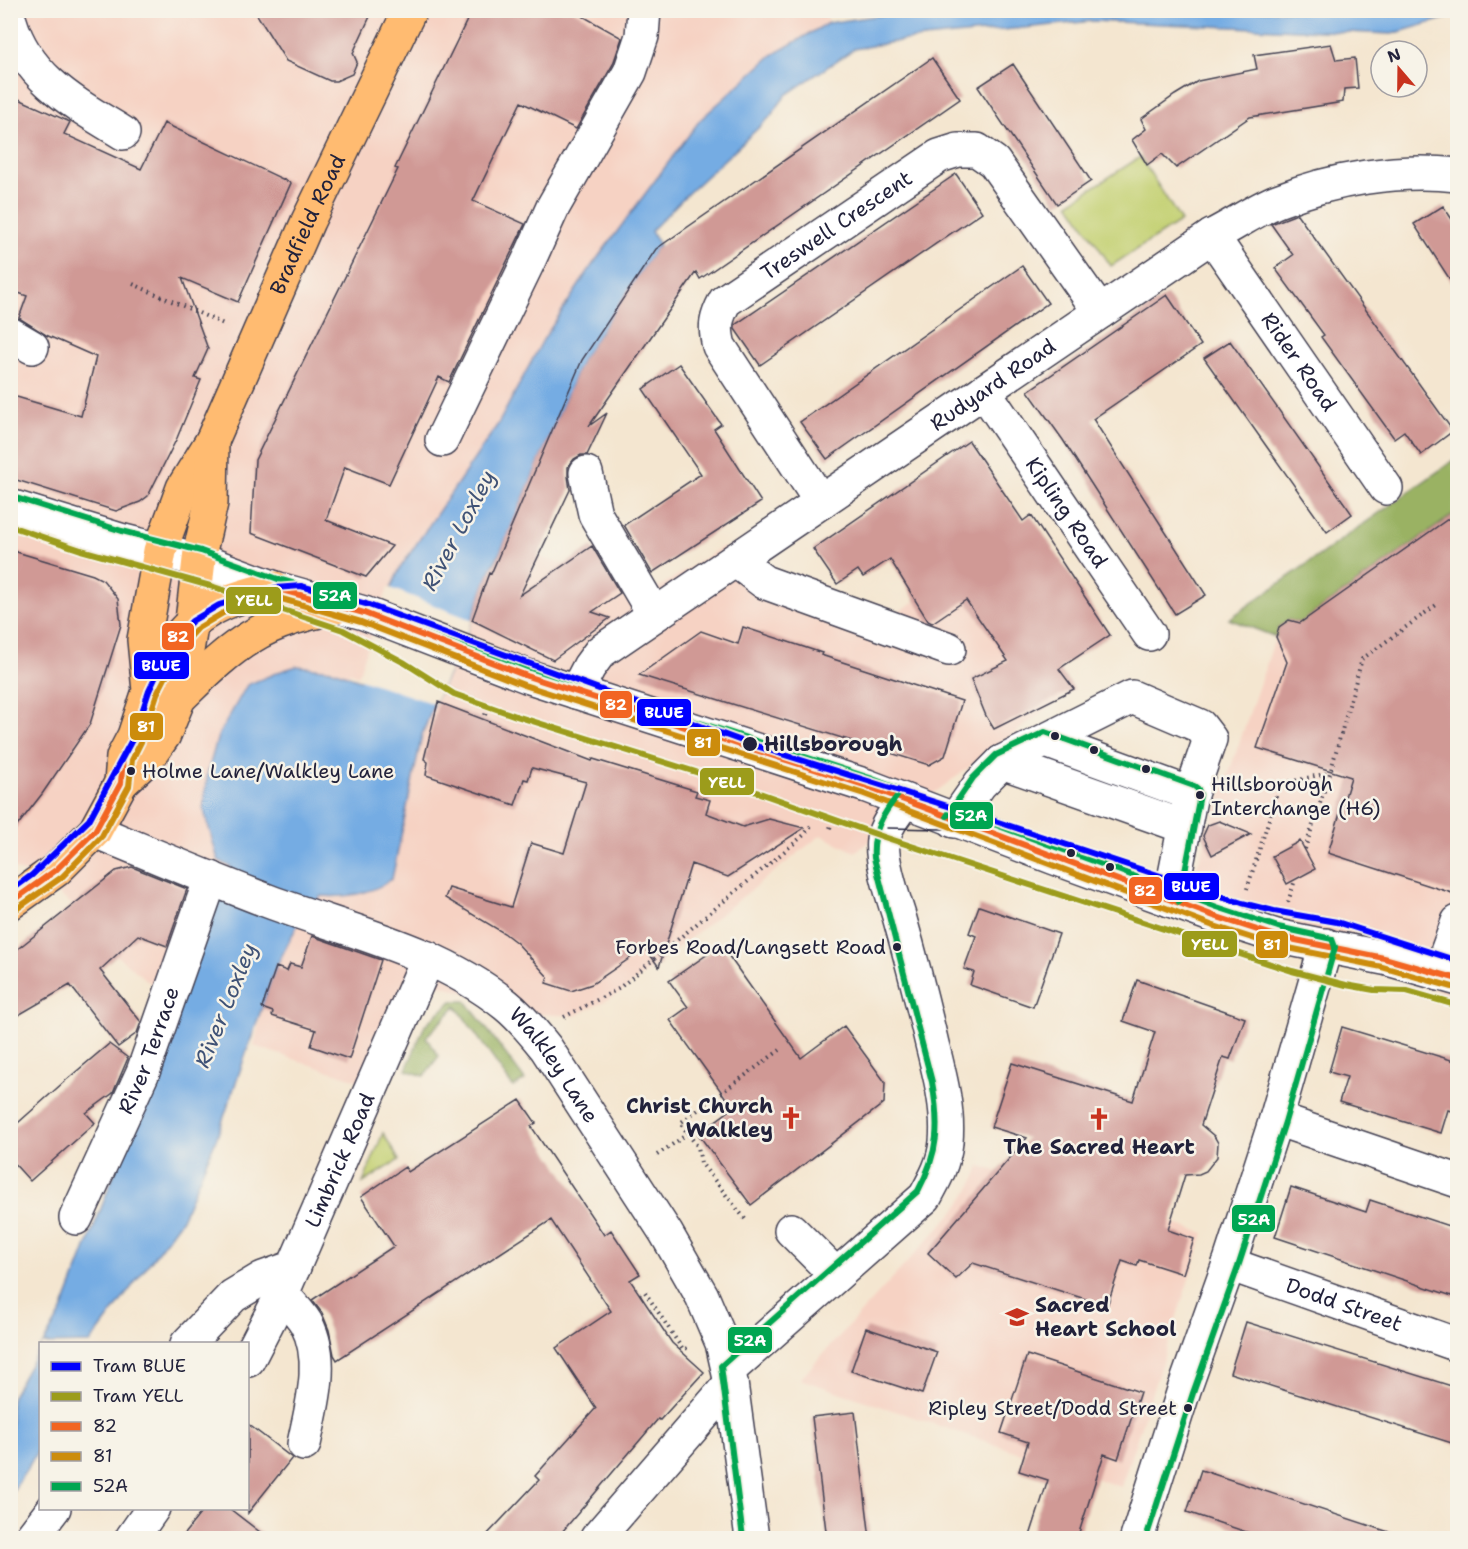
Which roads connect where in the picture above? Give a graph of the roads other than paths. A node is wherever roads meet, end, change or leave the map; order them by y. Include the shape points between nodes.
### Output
1 (410, 10) edge
2 (644, 10) edge
3 (10, 21) edge
4 (123, 133) dead end
5 (1458, 175) edge
6 (1212, 236) junction
7 (1100, 312) junction
8 (984, 391) junction
9 (442, 440) dead end
10 (212, 441) junction
11 (586, 473) dead end
12 (1386, 488) dead end
13 (821, 502) junction
14 (10, 506) edge
15 (160, 551) junction
16 (199, 560) junction
17 (735, 560) junction
18 (275, 588) junction
19 (352, 609) junction
20 (654, 614) junction
21 (192, 621) junction
22 (1149, 634) dead end
23 (949, 649) dead end
24 (576, 692) junction
25 (164, 695) junction
26 (1046, 741) junction
27 (1002, 762) junction
28 (1191, 794) junction
29 (905, 801) junction
30 (954, 820) junction
31 (1185, 827) junction
32 (95, 831) junction
33 (213, 879) junction
34 (1170, 900) junction
35 (10, 903) edge
36 (1458, 922) edge
37 (1326, 945) junction
38 (428, 958) junction
39 (1448, 977) edge
40 (1276, 1119) junction
41 (1458, 1181) edge
42 (76, 1218) dead end
43 (791, 1230) dead end
44 (1228, 1264) junction
45 (836, 1275) junction
46 (288, 1280) junction
47 (189, 1342) edge
48 (1458, 1345) edge
49 (249, 1358) edge
50 (730, 1376) junction
51 (304, 1444) dead end
52 (53, 1510) edge
53 (152, 1510) edge
54 (1139, 1538) edge
55 (31, 1539) edge
56 (132, 1539) edge
57 (597, 1539) edge
58 (752, 1539) edge

1 - 10 main road, Bradfield Road via 308,221
2 - 9 street via 642,36 630,72 553,207
3 - 4 street via 16,41 38,74
5 - 6 street, Rudyard Road via 1429,172 1351,179 1277,202
6 - 7 street, Rudyard Road
6 - 12 street, Rider Road
7 - 8 street, Rudyard Road
7 - 13 street, Treswell Crescent via 994,162 977,150 939,156 725,301 715,331 719,346
8 - 13 street, Rudyard Road
8 - 22 street, Kipling Road
10 - 15 main road, Bradfield Road via 183,488
10 - 16 main road, Bradfield Road via 211,503
11 - 20 street via 595,514
13 - 17 street, Rudyard Road
14 - 15 street
15 - 16 street
15 - 25 main road, Bradfield Road via 144,640
16 - 18 street
16 - 21 main road, Bradfield Road
17 - 20 street, Rudyard Road
17 - 23 street via 764,582
18 - 19 street
18 - 21 main road via 219,605
19 - 24 street
19 - 25 main road via 287,620 252,636
20 - 24 street, Rudyard Road via 600,652
21 - 25 main road via 173,642
24 - 29 street
25 - 32 main road via 123,757 121,783
26 - 27 street
26 - 28 street
26 - 28 street via 1132,697 1200,726 1210,739
27 - 30 street
27 - 31 street
28 - 31 street
29 - 30 street
29 - 45 street via 887,828 883,852 944,1095 946,1142 939,1173 925,1197
30 - 34 street
31 - 34 street
32 - 33 street, Walkley Lane
32 - 35 main road via 56,870
33 - 38 street, Walkley Lane
33 - 42 street, River Terrace via 143,1072
34 - 37 street via 1276,936
36 - 39 street
37 - 39 street
37 - 40 street
38 - 46 street, Limbrick Road
38 - 50 street, Walkley Lane via 506,1005 546,1047 702,1296 722,1343
40 - 41 street
40 - 44 street
43 - 45 street
44 - 48 street, Dodd Street
44 - 54 street
45 - 50 street
46 - 47 street via 263,1278 233,1296
46 - 49 street, Limbrick Road
46 - 51 street via 315,1349 315,1385
50 - 57 street
50 - 58 street, Walkley Lane
52 - 55 street
53 - 56 street

